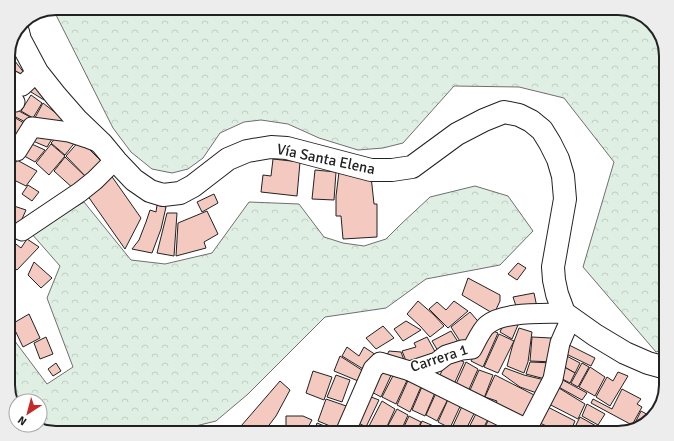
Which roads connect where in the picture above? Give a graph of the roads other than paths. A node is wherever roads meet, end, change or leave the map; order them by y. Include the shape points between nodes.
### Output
1 (19, 37) edge
2 (37, 72) junction
3 (15, 82) edge
4 (102, 144) junction
5 (17, 151) dead end
6 (116, 161) junction
7 (22, 231) dead end
8 (567, 316) junction
9 (659, 366) edge
10 (410, 371) junction
11 (347, 426) edge
12 (516, 426) edge
13 (529, 426) edge

1 - 2 main road, Vía Santa Elena
2 - 3 street via 22,86
2 - 4 main road, Vía Santa Elena via 77,120
4 - 5 street via 68,132 32,127
4 - 6 main road, Vía Santa Elena
6 - 7 street via 80,192
6 - 8 main road, Vía Santa Elena via 134,180 150,191 163,195 180,193 193,186 228,159 247,151 271,147 287,148 371,170 392,170 412,166 457,134 484,120 504,112 519,115 542,130 564,176 565,199 553,267 557,294
8 - 9 main road via 625,354
8 - 10 street, Carrera 1 via 515,315 496,319 486,326 472,349 457,351 437,362
8 - 13 street via 553,379
10 - 11 street, Carrera 1 via 380,362 374,369
10 - 12 street

